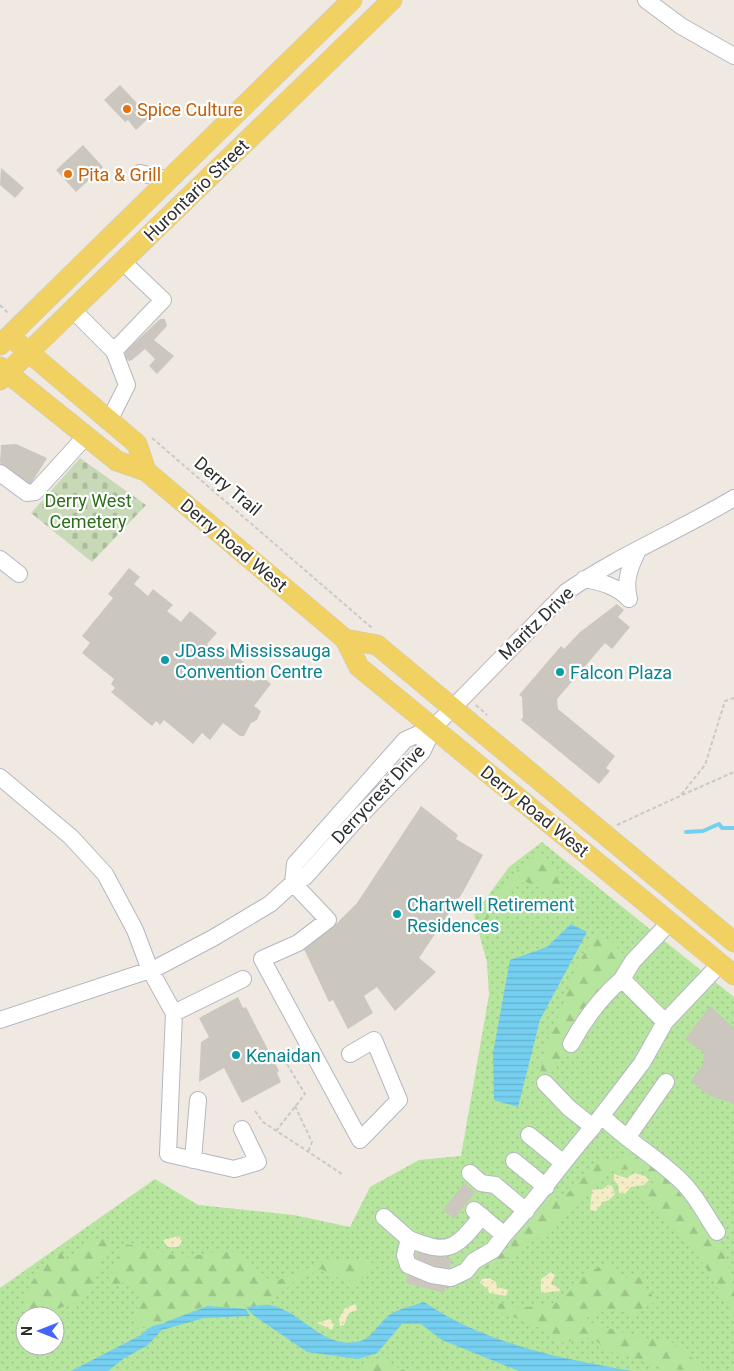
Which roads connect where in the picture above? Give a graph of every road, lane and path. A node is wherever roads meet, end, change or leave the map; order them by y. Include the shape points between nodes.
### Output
1 (352, 0) edge
2 (392, 0) edge
3 (646, 0) edge
4 (734, 56) edge
5 (140, 173) dead end
6 (169, 180) junction
7 (123, 262) junction
8 (0, 305) edge
9 (73, 310) junction
10 (7, 333) edge
11 (114, 350) junction
12 (29, 352) junction
13 (3, 373) edge
14 (110, 419) junction
15 (145, 432) dead end
16 (86, 436) junction
17 (146, 471) junction
18 (0, 473) edge
19 (734, 498) edge
20 (638, 550) junction
21 (0, 560) edge
22 (19, 574) dead end
23 (584, 579) junction
24 (374, 630) dead end
25 (345, 639) junction
26 (734, 698) edge
27 (453, 707) junction
28 (434, 727) junction
29 (734, 772) edge
30 (0, 777) edge
31 (680, 796) junction
32 (602, 832) junction
33 (293, 883) junction
34 (670, 922) junction
35 (734, 942) edge
36 (734, 948) edge
37 (727, 969) edge
38 (150, 970) junction
39 (243, 979) dead end
40 (622, 979) junction
41 (174, 1013) junction
42 (0, 1020) edge
43 (665, 1022) junction
44 (571, 1044) dead end
45 (350, 1054) dead end
46 (287, 1064) dead end
47 (666, 1082) dead end
48 (545, 1083) dead end
49 (198, 1100) dead end
50 (296, 1106) junction
51 (255, 1111) dead end
52 (597, 1122) junction
53 (242, 1129) dead end
54 (276, 1131) junction
55 (529, 1135) dead end
56 (626, 1138) junction
57 (308, 1152) junction
58 (193, 1160) junction
59 (514, 1161) dead end
60 (562, 1162) junction
61 (470, 1173) dead end
62 (342, 1174) dead end
63 (546, 1187) junction
64 (526, 1211) junction
65 (384, 1217) dead end
66 (718, 1232) dead end
67 (504, 1235) junction
68 (409, 1239) junction
69 (460, 1243) junction
70 (474, 1260) junction

1 - 6 main road, Hurontario Street
2 - 7 main road, Hurontario Street
3 - 4 street via 681,26
5 - 6 street
6 - 10 main road, Hurontario Street
7 - 9 main road, Hurontario Street
7 - 11 street via 163,300
8 - 10 path
9 - 11 street
9 - 12 main road, Hurontario Street
10 - 12 main road
11 - 14 street via 127,385
12 - 13 main road, Hurontario Street
12 - 14 main road
13 - 16 main road, Derry Road West
14 - 17 main road via 137,444
15 - 24 path, Derry Trail
16 - 17 main road, Derry Road West via 117,461
16 - 18 street via 35,492 27,493
17 - 25 main road, Derry Road West
19 - 20 street, Maritz Drive via 690,525
20 - 23 street, Maritz Drive
20 - 23 street via 628,573 629,599 608,585
21 - 22 street
23 - 27 street, Maritz Drive via 547,610
25 - 27 main road, Derry Road West via 377,645
25 - 28 main road, Derry Road West via 359,667
26 - 31 path via 725,701 705,765
27 - 28 street, Maritz Drive
27 - 32 main road, Derry Road West
28 - 33 street, Derrycrest Drive via 405,740 295,864
28 - 34 main road, Derry Road West
29 - 31 path
30 - 38 street via 71,837 104,874 135,930
31 - 32 path
32 - 35 main road, Derry Road West
33 - 38 street via 270,904
33 - 45 street via 328,920 298,943 262,959 360,1140 399,1100 374,1040
34 - 37 main road, Derry Road West
34 - 40 street via 633,961
36 - 37 main road
37 - 43 street
38 - 41 street
38 - 42 street
39 - 41 street
40 - 43 street
40 - 44 street via 604,995
41 - 58 street via 168,1154
43 - 52 street via 642,1063
46 - 50 path via 305,1094
47 - 56 street
48 - 52 street via 568,1108
49 - 58 street
50 - 54 path
50 - 57 path via 312,1142
51 - 54 path via 262,1122
52 - 56 street
52 - 60 street
53 - 58 street via 258,1162 234,1169
54 - 57 path
55 - 60 street
56 - 66 street via 684,1184
57 - 62 path
59 - 63 street
60 - 63 street
61 - 64 street via 481,1182 495,1185
63 - 64 street
64 - 67 street
65 - 68 street
67 - 69 street via 478,1213
67 - 70 street via 493,1250
68 - 69 street via 440,1247
68 - 70 street via 405,1255 408,1265 432,1275 451,1278 466,1271
69 - 70 street

